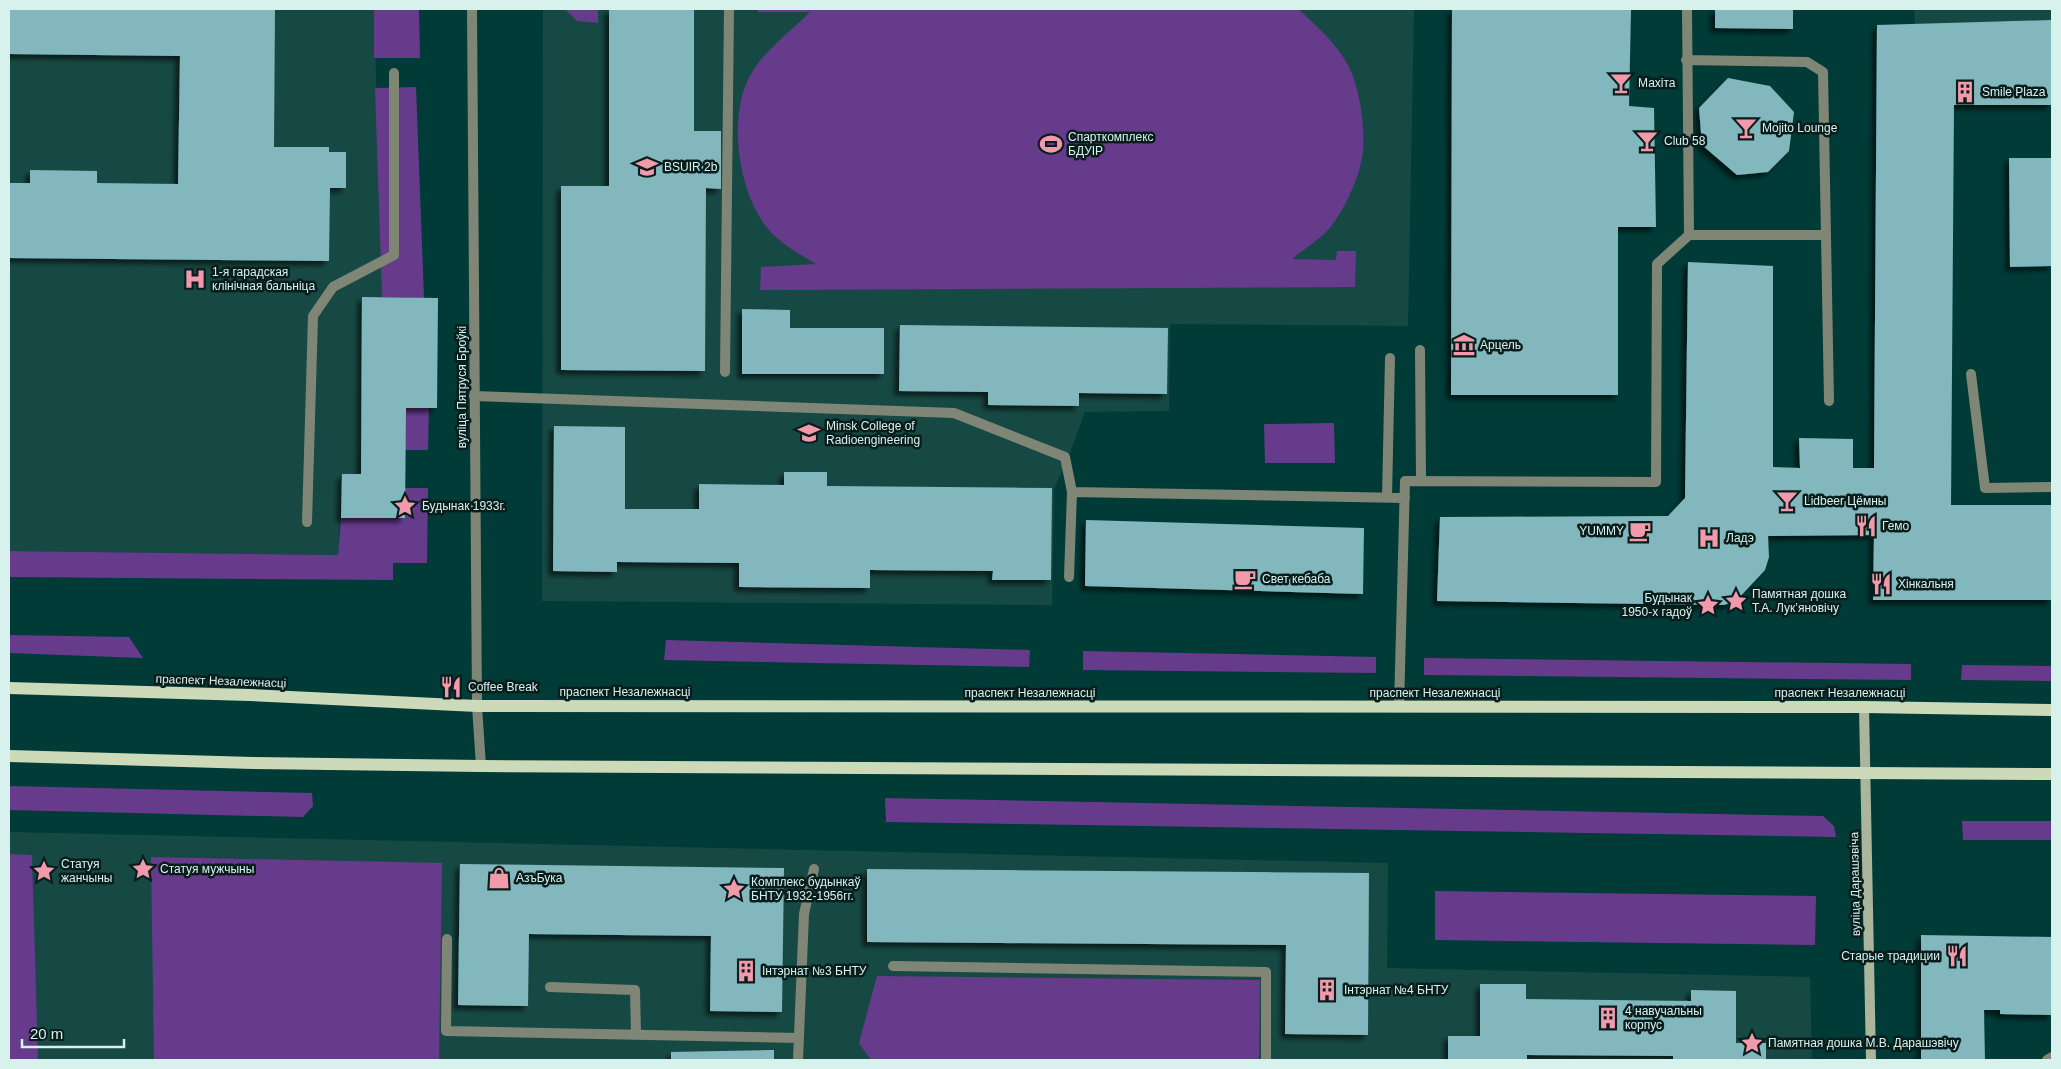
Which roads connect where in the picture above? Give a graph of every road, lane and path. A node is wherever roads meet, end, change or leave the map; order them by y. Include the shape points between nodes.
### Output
1 (472, 9) edge
2 (729, 9) edge
3 (1688, 9) edge
4 (1686, 60) junction
5 (394, 73) dead end
6 (1689, 235) junction
7 (1826, 235) junction
8 (1420, 350) dead end
9 (1390, 358) dead end
10 (724, 372) dead end
11 (1972, 374) dead end
12 (474, 396) junction
13 (1829, 402) dead end
14 (1421, 480) junction
15 (2052, 487) edge
16 (1072, 492) junction
17 (1388, 497) junction
18 (1405, 498) junction
19 (307, 522) dead end
20 (1069, 577) dead end
21 (9, 688) edge
22 (477, 706) junction
23 (1399, 707) junction
24 (1864, 707) junction
25 (2052, 710) edge
26 (9, 756) edge
27 (481, 766) junction
28 (1866, 772) junction
29 (2052, 774) edge
30 (814, 869) dead end
31 (447, 938) dead end
32 (893, 966) dead end
33 (550, 987) dead end
34 (636, 1034) junction
35 (797, 1038) junction
36 (2052, 1057) edge
37 (798, 1060) edge
38 (1266, 1060) edge
39 (1872, 1060) edge
40 (2047, 1060) edge

1 - 12 street, вуліца Пятруся Броўкі
2 - 10 street
3 - 4 street
4 - 6 street
4 - 7 street via 1807,62 1823,72
5 - 19 street via 394,255 333,287 313,316
6 - 7 street
6 - 14 street via 1657,264 1656,482
7 - 13 street
8 - 14 street
9 - 17 street
11 - 15 street via 1985,488
12 - 16 street via 954,413 1065,457
12 - 22 street, вуліца Пятруся Броўкі
14 - 18 street via 1405,481
16 - 17 street
16 - 20 street
17 - 18 street
18 - 23 street
21 - 22 main road, праспект Незалежнасці
22 - 23 main road, праспект Незалежнасці
22 - 27 street, вуліца Пятруся Броўкі
23 - 24 main road, праспект Незалежнасці
24 - 25 main road, праспект Незалежнасці
24 - 28 main road, вуліца Дарашэвіча
26 - 27 main road
27 - 28 main road
28 - 29 main road
28 - 39 main road, вуліца Дарашэвіча
30 - 35 street via 804,914
31 - 34 street via 446,1031 604,1036
32 - 38 street via 1266,972
33 - 34 street via 635,990
34 - 35 street
35 - 37 street
36 - 40 street

